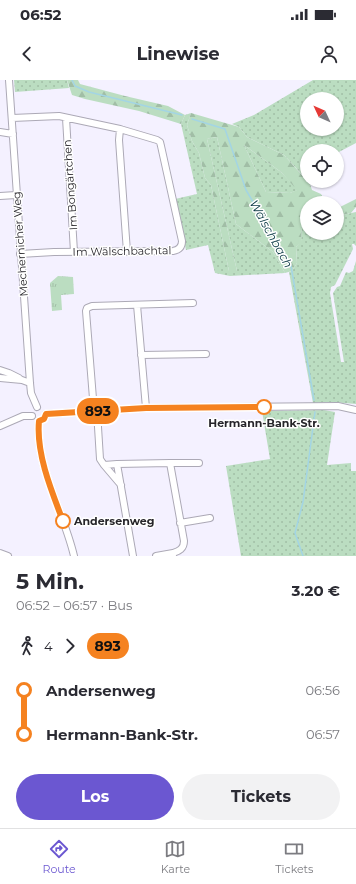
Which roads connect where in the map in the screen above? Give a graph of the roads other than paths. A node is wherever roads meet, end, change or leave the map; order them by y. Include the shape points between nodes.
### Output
1 (9, 80) edge
2 (12, 118) junction
3 (66, 118) junction
4 (120, 129) junction
5 (0, 132) edge
6 (14, 134) junction
7 (0, 196) edge
8 (16, 196) junction
9 (74, 252) junction
10 (127, 252) junction
11 (20, 254) junction
12 (192, 303) dead end
13 (137, 305) junction
14 (206, 354) dead end
15 (141, 355) junction
16 (0, 370) edge
17 (0, 378) edge
18 (22, 380) junction
19 (30, 383) junction
20 (37, 407) junction
21 (146, 408) junction
22 (356, 410) edge
23 (96, 411) junction
24 (46, 414) junction
25 (32, 416) junction
26 (39, 421) junction
27 (0, 426) edge
28 (170, 463) junction
29 (199, 463) dead end
30 (117, 464) junction
31 (104, 465) junction
32 (121, 486) junction
33 (210, 518) dead end
34 (180, 523) junction
35 (0, 553) edge
36 (173, 555) edge
37 (8, 556) edge
38 (74, 556) edge
39 (133, 556) edge
40 (156, 556) edge

1 - 2 street, Mechernicher Weg
2 - 3 street, Im Wälschbachtal
2 - 6 street, Mechernicher Weg
3 - 4 street, Im Wälschbachtal
3 - 9 street, Im Bongärtchen
4 - 10 street
4 - 10 street, Im Wälschbachtal via 160,142 182,241 181,247 173,251
5 - 6 street
6 - 8 street, Mechernicher Weg
7 - 8 street
8 - 11 street, Mechernicher Weg
9 - 10 street, Im Wälschbachtal
9 - 11 street, Im Wälschbachtal
11 - 19 street, Mechernicher Weg
12 - 13 street
13 - 15 street
13 - 23 street via 92,306 86,311
14 - 15 street
15 - 21 street
16 - 18 street
17 - 18 street
18 - 19 street
19 - 20 street, Mechernicher Weg
20 - 24 street via 44,409
20 - 25 street via 32,411
21 - 22 street via 338,406
21 - 23 street
23 - 24 street
23 - 31 street via 100,460
24 - 26 street via 44,419
25 - 26 street
25 - 27 street via 23,416
26 - 38 street via 38,438 41,453
28 - 29 street
28 - 30 street
28 - 34 street
30 - 31 street
30 - 32 street
31 - 32 street
32 - 39 street
33 - 34 street
34 - 36 street via 184,544
35 - 37 street
36 - 40 street

